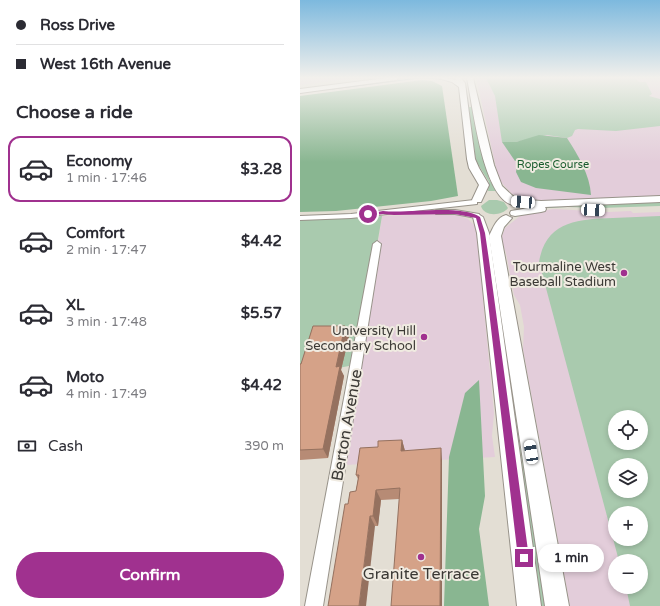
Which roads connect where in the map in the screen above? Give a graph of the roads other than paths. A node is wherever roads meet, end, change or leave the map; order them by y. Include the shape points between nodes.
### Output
1 (465, 106) edge
2 (477, 106) edge
3 (660, 199) edge
4 (475, 201) junction
5 (512, 208) junction
6 (660, 208) edge
7 (383, 212) junction
8 (477, 217) junction
9 (300, 218) edge
10 (377, 244) dead end
11 (314, 606) edge
12 (530, 606) edge
13 (557, 606) edge

1 - 4 main road via 471,159 484,185
2 - 5 main road via 488,165
3 - 5 main road via 541,204
4 - 5 main road via 492,196 505,198
4 - 7 street
4 - 8 main road via 470,208
5 - 6 main road
5 - 8 main road via 491,219
5 - 13 main road via 495,236
7 - 8 street via 455,212
7 - 9 street
8 - 12 main road via 483,233
10 - 11 street, Berton Avenue

